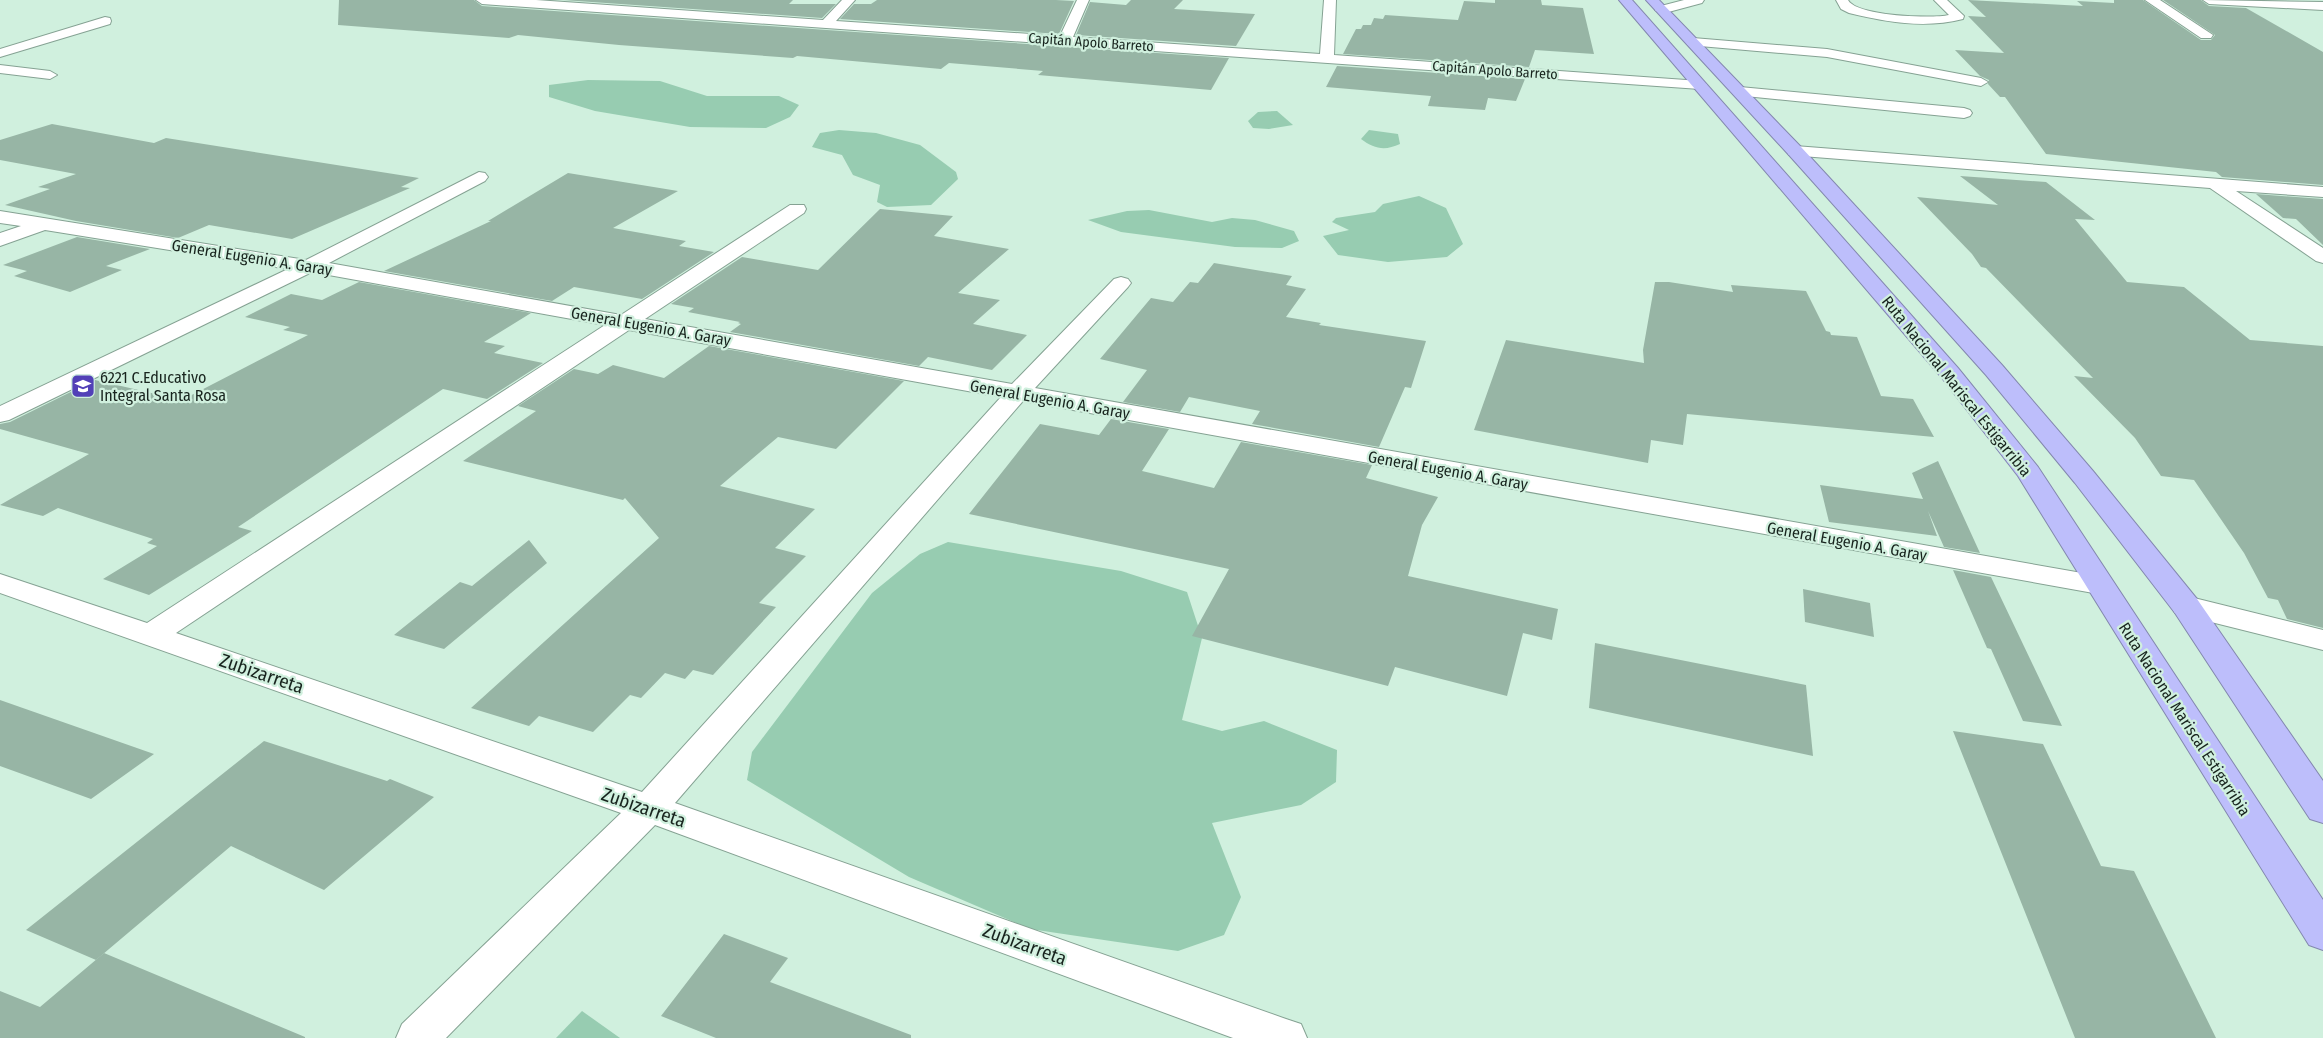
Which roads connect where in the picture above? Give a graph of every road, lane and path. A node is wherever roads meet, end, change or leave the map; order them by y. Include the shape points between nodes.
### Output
1 (482, 0) edge
2 (628, 0) edge
3 (849, 0) edge
4 (1083, 0) edge
5 (1330, 0) edge
6 (1625, 0) edge
7 (1698, 0) edge
8 (1842, 0) edge
9 (1940, 0) edge
10 (2150, 0) edge
11 (2209, 0) edge
12 (1657, 5) edge
13 (2323, 6) edge
14 (615, 9) junction
15 (105, 20) dead end
16 (826, 24) junction
17 (2206, 35) dead end
18 (1065, 40) junction
19 (1692, 42) junction
20 (0, 53) edge
21 (1327, 58) junction
22 (0, 69) edge
23 (50, 75) dead end
24 (1981, 82) dead end
25 (1700, 85) junction
26 (1740, 92) junction
27 (1964, 113) dead end
28 (1795, 151) junction
29 (479, 177) dead end
30 (2214, 184) junction
31 (2323, 192) edge
32 (797, 210) dead end
33 (0, 217) edge
34 (42, 224) junction
35 (0, 240) edge
36 (2323, 257) edge
37 (310, 266) junction
38 (1121, 283) dead end
39 (626, 322) junction
40 (1018, 393) junction
41 (0, 415) edge
42 (0, 583) edge
43 (2098, 585) junction
44 (2186, 606) junction
45 (151, 635) junction
46 (2323, 640) edge
47 (650, 808) junction
48 (2323, 809) edge
49 (2323, 933) edge
50 (417, 1038) edge
51 (1286, 1038) edge

1 - 14 street, Capitán Apolo Barreto
2 - 14 street
3 - 16 street
4 - 18 street
5 - 21 street
6 - 25 highway, Ruta Nacional Mariscal Estigarribia
7 - 12 street
8 - 9 street via 1844,6 1853,10 1910,21 1930,22 1958,16
10 - 17 street
11 - 13 street
12 - 19 highway, Ruta Nacional Mariscal Estigarribia
14 - 16 street, Capitán Apolo Barreto
15 - 20 street
16 - 18 street, Capitán Apolo Barreto
18 - 21 street, Capitán Apolo Barreto
19 - 24 street via 1827,52
19 - 26 highway, Ruta Nacional Mariscal Estigarribia
21 - 25 street, Capitán Apolo Barreto
22 - 23 street
25 - 43 highway, Ruta Nacional Mariscal Estigarribia via 1950,373 2029,474
26 - 27 street
26 - 28 highway, Ruta Nacional Mariscal Estigarribia
28 - 30 street
28 - 44 highway, Ruta Nacional Mariscal Estigarribia via 1994,370 2084,476
29 - 37 street
30 - 31 street
30 - 36 street
32 - 39 street
33 - 34 street, General Eugenio A. Garay
34 - 35 street
34 - 37 street, General Eugenio A. Garay
37 - 39 street, General Eugenio A. Garay
37 - 41 street
38 - 40 street
39 - 40 street, General Eugenio A. Garay
39 - 45 street
40 - 43 street, General Eugenio A. Garay
40 - 47 street
42 - 45 street, Zubizarreta
43 - 49 highway, Ruta Nacional Mariscal Estigarribia
44 - 46 street
44 - 48 highway, Ruta Nacional Mariscal Estigarribia
45 - 47 street, Zubizarreta
47 - 50 street
47 - 51 street, Zubizarreta

